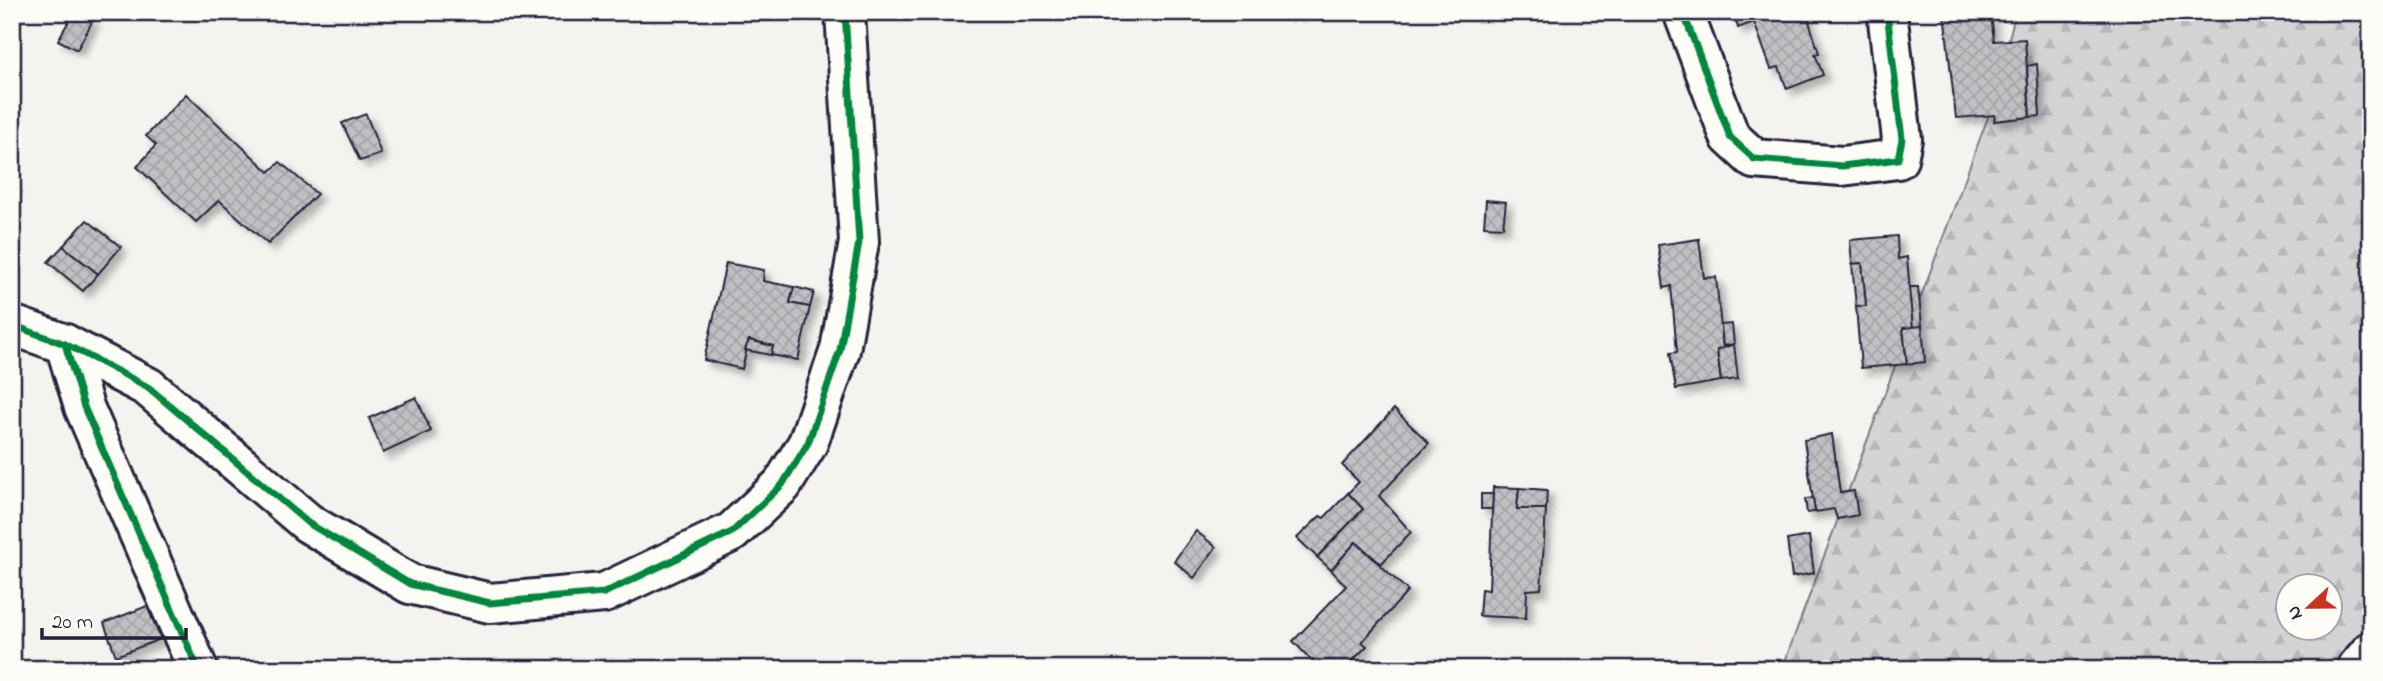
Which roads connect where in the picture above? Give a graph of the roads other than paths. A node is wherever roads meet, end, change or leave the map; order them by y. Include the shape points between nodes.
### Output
1 (845, 12) edge
2 (1683, 12) edge
3 (1887, 12) edge
4 (12, 326) edge
5 (65, 344) junction
6 (2371, 651) edge
7 (198, 669) edge
8 (2356, 669) edge

1 - 5 street via 859,242 841,351 807,443 782,485 732,532 604,593 489,603 410,583 308,523 148,387
2 - 3 street via 1730,136 1754,159 1842,166 1898,159 1902,139
4 - 5 street
5 - 7 street via 84,407
6 - 8 street

